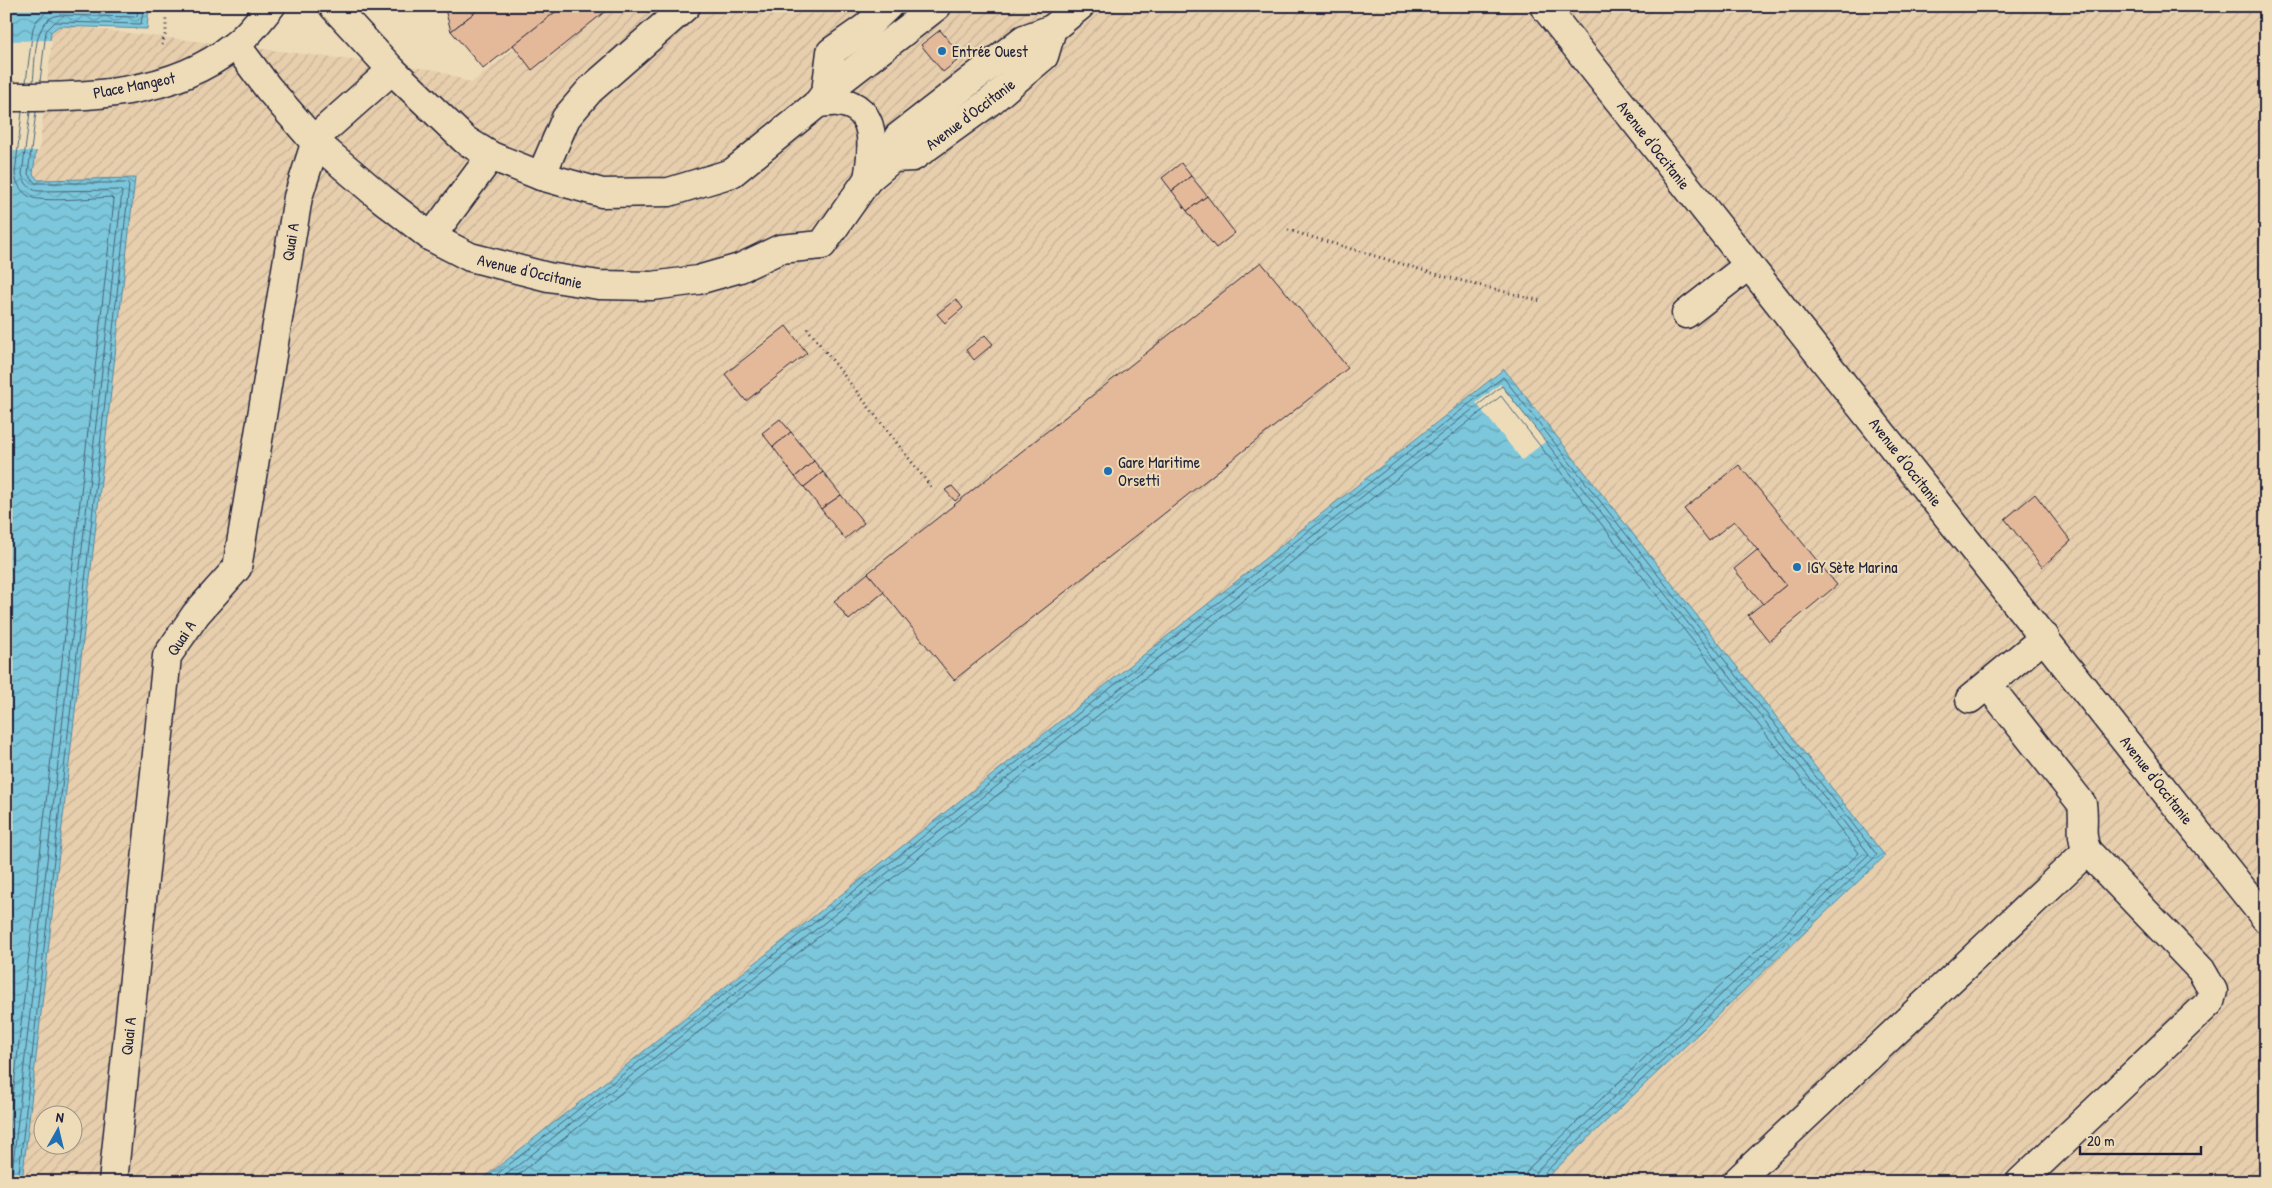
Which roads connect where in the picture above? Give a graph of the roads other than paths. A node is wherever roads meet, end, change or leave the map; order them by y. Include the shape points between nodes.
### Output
1 (271, 6) edge
2 (333, 6) edge
3 (686, 6) edge
4 (888, 6) edge
5 (937, 6) edge
6 (1080, 6) edge
7 (1544, 6) edge
8 (236, 45) junction
9 (392, 70) junction
10 (6, 97) edge
11 (822, 98) junction
12 (314, 142) junction
13 (491, 156) junction
14 (541, 176) junction
15 (868, 179) junction
16 (431, 236) junction
17 (1749, 265) junction
18 (1686, 314) dead end
19 (2044, 637) junction
20 (2086, 851) junction
21 (2266, 919) edge
22 (113, 1182) edge
23 (1736, 1182) edge
24 (2020, 1182) edge

1 - 8 street, Place Mangeot
2 - 9 street
3 - 14 street via 590,90 566,118
4 - 11 street via 866,28 831,52
5 - 11 street
6 - 15 street, Avenue d'Occitanie via 1052,29 1044,56 992,100 912,157 893,158
7 - 17 street, Avenue d'Occitanie
8 - 10 street, Place Mangeot via 205,66 170,81 108,94
8 - 12 street, Avenue d'Occitanie
9 - 12 street
9 - 13 street via 465,140
11 - 14 street via 732,172 669,192 602,193
11 - 15 street, Avenue d'Occitanie via 857,108 867,120 872,139
12 - 16 street, Avenue d'Occitanie
12 - 22 street, Quai A via 298,197 237,568 196,614 167,656
13 - 14 street
13 - 16 street
15 - 16 street, Avenue d'Occitanie via 822,245 780,249 740,268 698,280 652,286 599,285 548,277 470,257
17 - 18 street
17 - 19 street, Avenue d'Occitanie
19 - 20 street via 1979,692 2082,804 2082,839
19 - 21 street, Avenue d'Occitanie
20 - 23 street
20 - 24 street via 2201,970 2213,991 2210,1002

